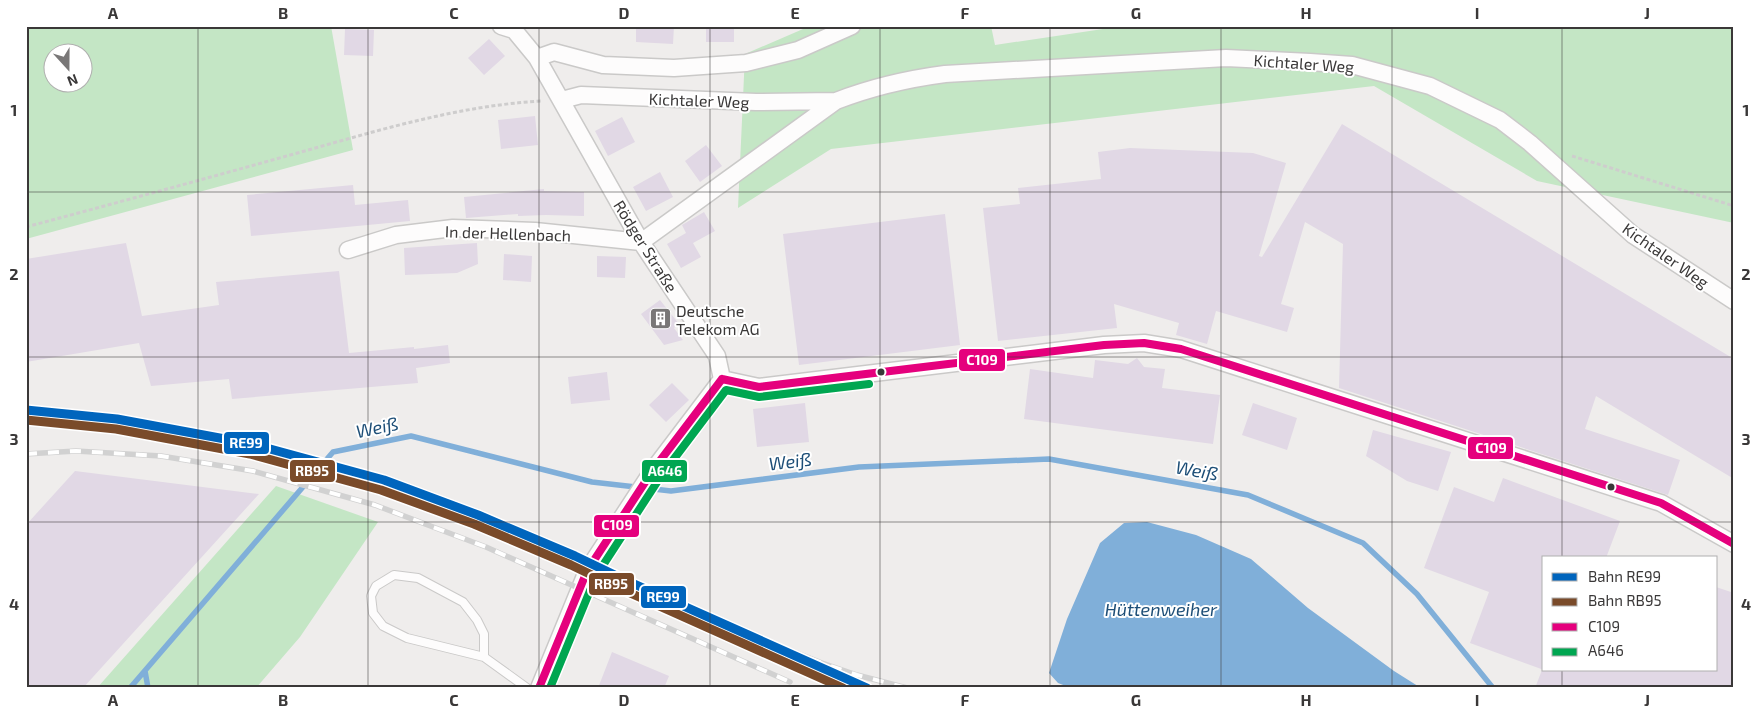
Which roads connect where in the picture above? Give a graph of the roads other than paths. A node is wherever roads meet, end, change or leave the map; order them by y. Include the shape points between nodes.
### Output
1 (852, 26) edge
2 (509, 27) edge
3 (537, 58) junction
4 (562, 100) junction
5 (836, 101) junction
6 (641, 242) junction
7 (348, 250) dead end
8 (1734, 301) edge
9 (722, 379) junction
10 (1734, 544) edge
11 (484, 657) junction
12 (526, 688) edge
13 (539, 688) edge

1 - 3 street via 798,50 746,63 674,68 603,65 554,52
2 - 3 street, Rödger Straße
3 - 4 street, Rödger Straße
4 - 5 street, Kichtaler Weg via 581,95 756,102
4 - 6 street, Rödger Straße
5 - 6 street, Kichtaler Weg
5 - 8 street, Kichtaler Weg via 864,90 945,74 1226,58 1352,65 1430,86 1500,120 1530,142 1633,235
6 - 7 street, In der Hellenbach via 535,231 453,228 396,235
6 - 9 street, Rödger Straße via 717,356
9 - 10 street via 759,387 1104,345 1144,343 1181,349 1661,503
9 - 13 street via 653,470 587,572
11 - 11 lane via 407,638 383,626 373,613 372,596 376,586 394,575 418,578 463,602 484,634
11 - 12 lane

